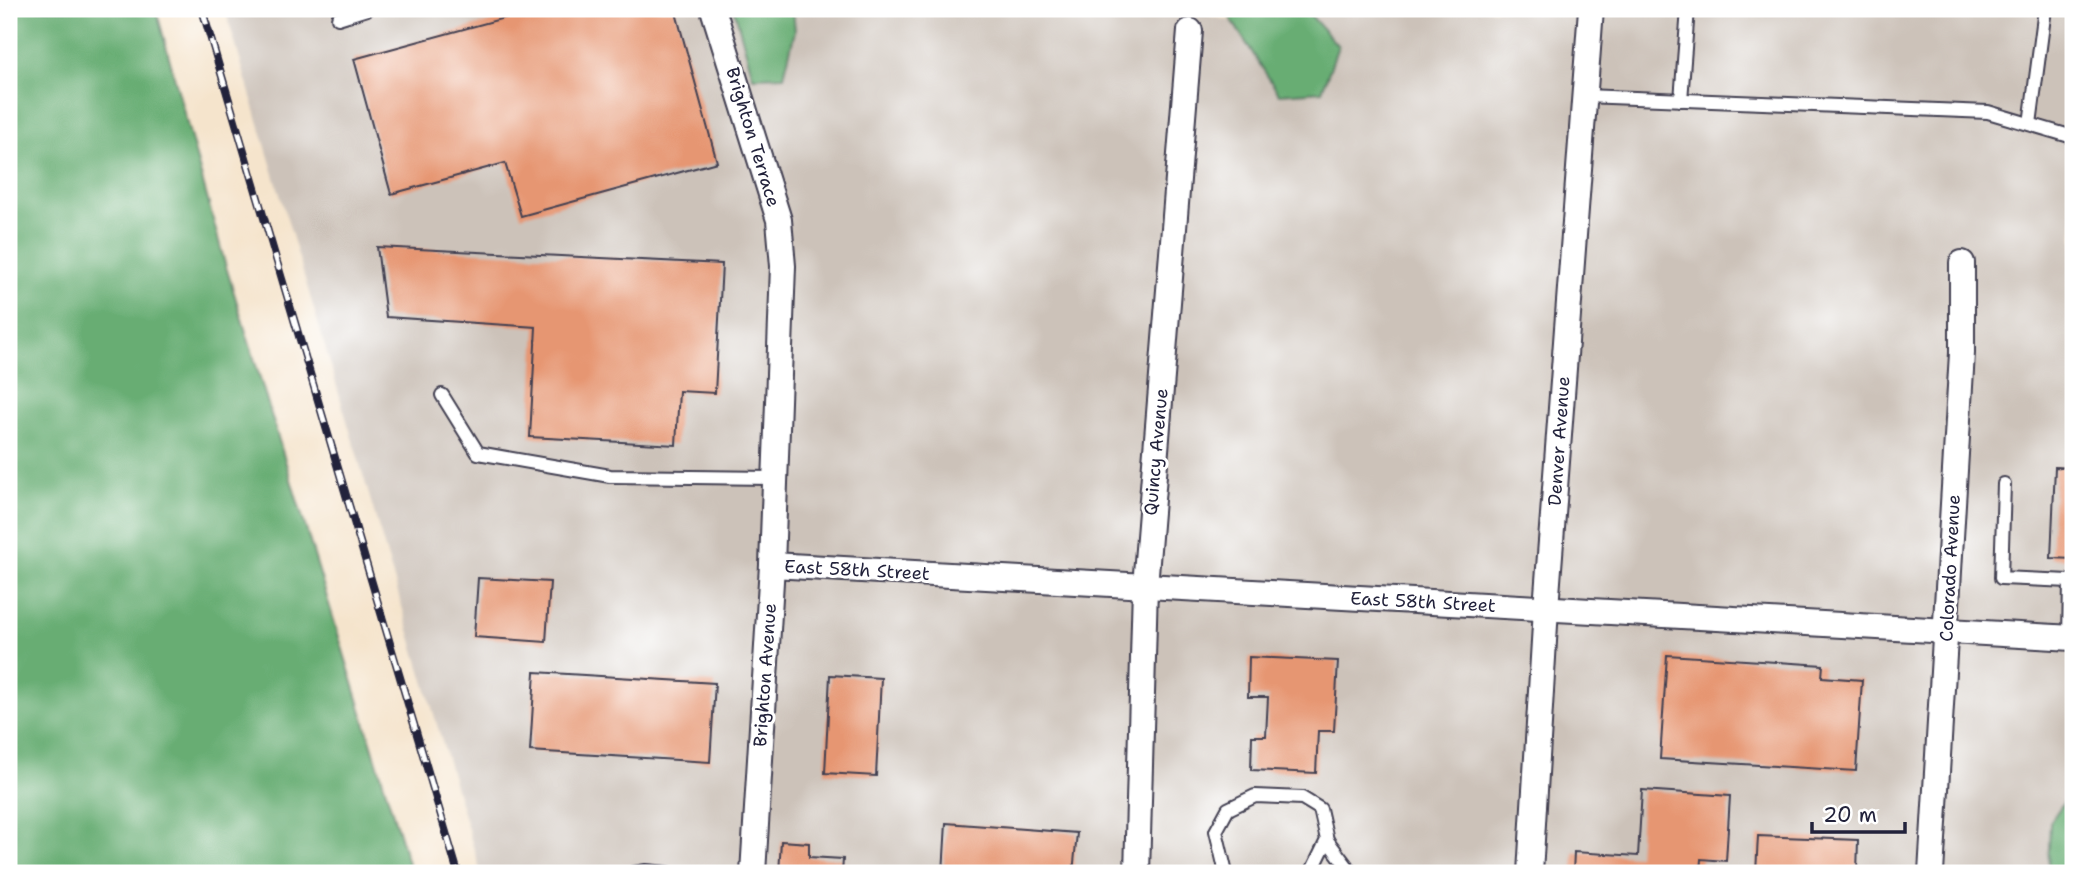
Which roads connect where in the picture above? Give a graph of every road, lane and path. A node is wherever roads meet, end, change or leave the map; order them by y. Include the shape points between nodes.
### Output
1 (367, 9) edge
2 (713, 9) edge
3 (1591, 9) edge
4 (1688, 9) edge
5 (2045, 9) edge
6 (338, 18) dead end
7 (1190, 31) dead end
8 (1584, 96) junction
9 (1681, 100) junction
10 (2030, 124) junction
11 (2073, 137) edge
12 (1962, 263) dead end
13 (783, 266) joint
14 (442, 395) dead end
15 (775, 478) junction
16 (2004, 484) dead end
17 (772, 565) junction
18 (2072, 581) edge
19 (1145, 586) junction
20 (1546, 608) junction
21 (1947, 631) junction
22 (2071, 638) edge
23 (1327, 840) junction
24 (634, 873) edge
25 (668, 873) edge
26 (753, 873) edge
27 (1137, 873) edge
28 (1226, 873) edge
29 (1311, 873) edge
30 (1352, 873) edge
31 (1530, 873) edge
32 (1931, 873) edge

1 - 6 lane
2 - 13 street, Brighton Terrace via 779,219
3 - 8 street, Denver Avenue
4 - 9 lane
5 - 10 lane
7 - 19 street, Quincy Avenue
8 - 9 lane
8 - 20 street, Denver Avenue
9 - 10 lane via 1988,111
10 - 11 lane
12 - 21 street, Colorado Avenue via 1962,353
13 - 15 street, Brighton Avenue
14 - 15 lane via 478,453 610,476
15 - 17 street, Brighton Avenue
16 - 18 lane via 2001,578
17 - 19 street, East 58th Street
17 - 26 street, Brighton Avenue
18 - 22 lane
19 - 20 street, East 58th Street
19 - 27 street, Quincy Avenue
20 - 21 street, East 58th Street
20 - 31 street, Denver Avenue
21 - 22 street, East 58th Street
21 - 32 street, Colorado Avenue
23 - 28 lane via 1320,809 1302,798 1255,796 1228,809 1216,831
23 - 29 lane
23 - 30 lane
24 - 25 lane

